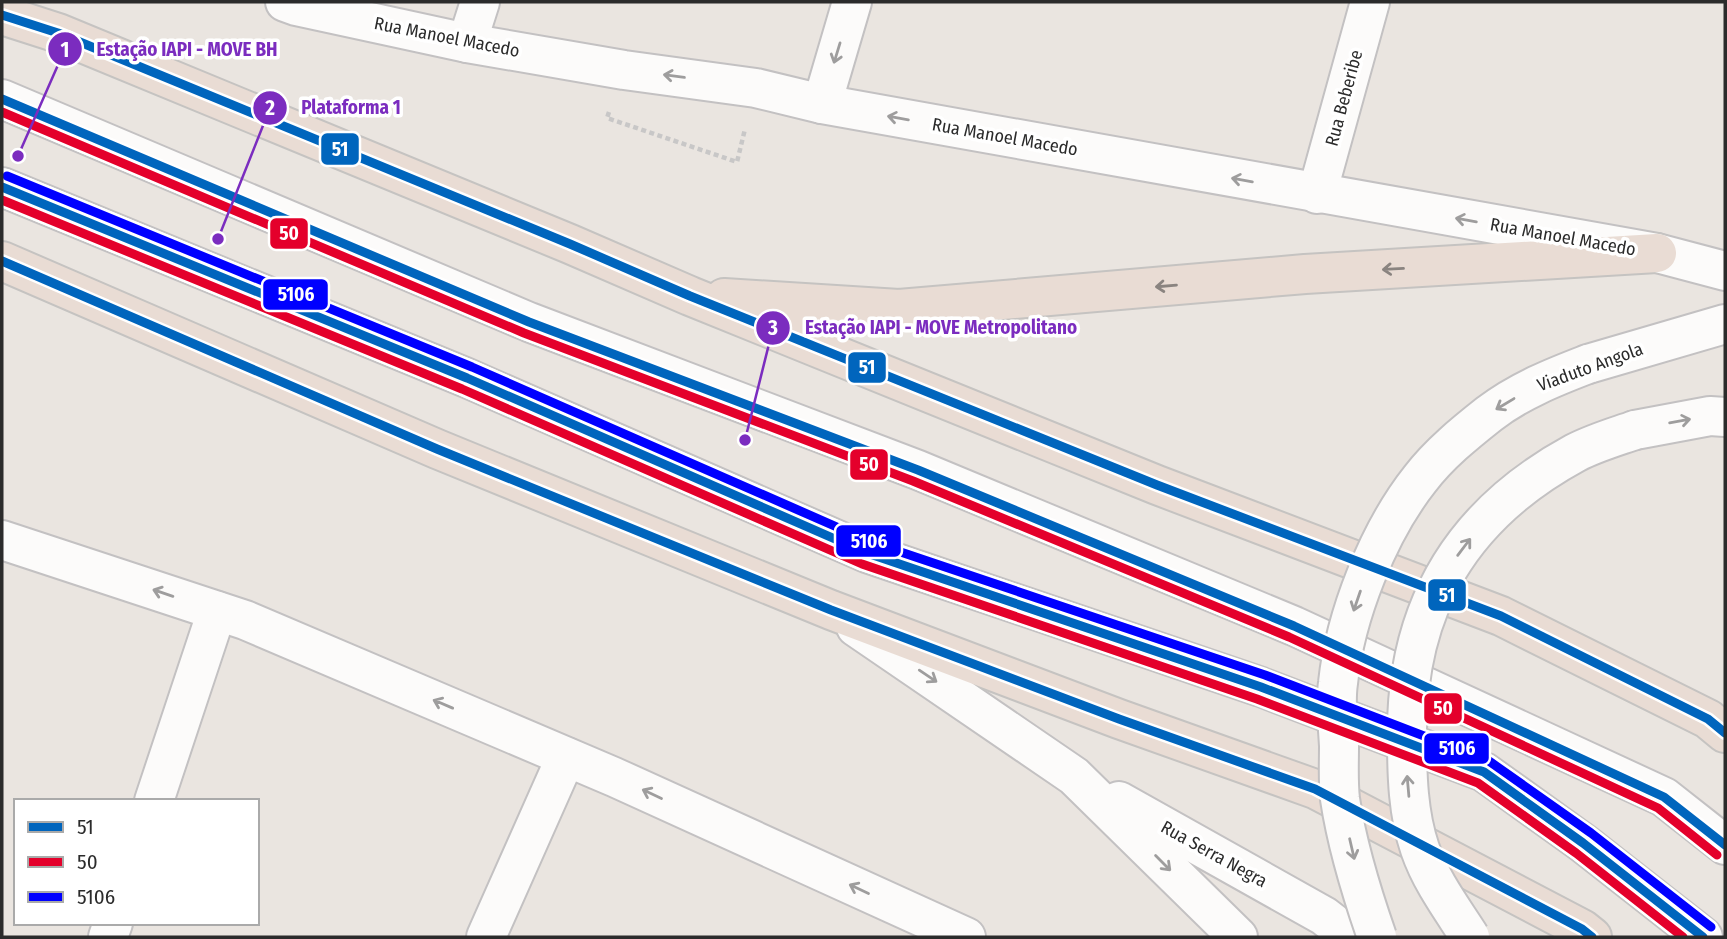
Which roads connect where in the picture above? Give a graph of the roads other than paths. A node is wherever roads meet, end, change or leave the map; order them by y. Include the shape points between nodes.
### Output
1 (8, 2) edge
2 (285, 2) edge
3 (480, 2) edge
4 (852, 2) edge
5 (1370, 2) edge
6 (2, 15) edge
7 (58, 33) junction
8 (467, 43) junction
9 (2, 99) edge
10 (822, 104) junction
11 (2, 187) edge
12 (1317, 194) junction
13 (1657, 253) junction
14 (2, 261) edge
15 (1725, 271) edge
16 (690, 296) junction
17 (1725, 324) edge
18 (1725, 417) edge
19 (2, 540) edge
20 (831, 610) junction
21 (217, 611) junction
22 (1725, 733) edge
23 (566, 757) junction
24 (1074, 776) junction
25 (155, 799) edge
26 (1725, 845) edge
27 (906, 925) edge
28 (486, 937) edge
29 (965, 937) edge
30 (1238, 937) edge
31 (1351, 937) edge
32 (1377, 937) edge
33 (1470, 937) edge
34 (1592, 937) edge
35 (1703, 937) edge

1 - 7 highway
2 - 8 street, Rua Manoel Macedo
3 - 8 street
4 -> 10 street
5 - 12 street, Rua Beberibe
6 - 7 highway
7 - 16 highway
10 -> 8 street, Rua Manoel Macedo via 756,88
9 - 26 street via 529,322 918,470 1294,626 1664,797
12 -> 10 street, Rua Manoel Macedo
11 - 35 street via 467,378 867,553 1261,687 1484,772
13 -> 12 street, Rua Manoel Macedo
13 - 15 street, Rua Manoel Macedo
13 -> 16 highway via 1306,274 899,309
14 - 20 highway via 426,444
16 - 22 highway via 1157,485 1501,616 1708,719
17 -> 32 street, Viaduto Angola, bridge via 1539,383 1491,412 1420,478 1400,508 1357,600 1337,684 1340,799
33 -> 18 street, bridge via 1419,848 1408,789 1406,704 1411,663 1421,624 1444,572 1518,490 1577,452 1635,430
21 -> 19 street
20 -> 24 street, Rua Serra Negra
20 - 34 highway via 1315,789
23 -> 21 street
21 - 25 street
27 -> 23 street
23 - 28 street
24 -> 30 street, Rua Serra Negra
24 - 31 street, Rua Serra Negra via 1324,916
27 - 29 street

